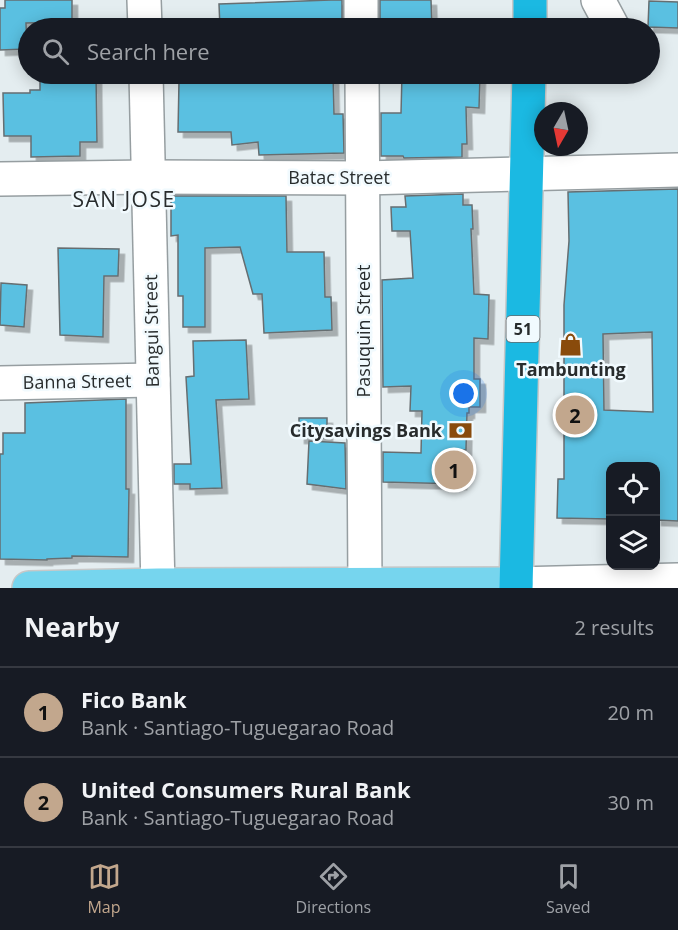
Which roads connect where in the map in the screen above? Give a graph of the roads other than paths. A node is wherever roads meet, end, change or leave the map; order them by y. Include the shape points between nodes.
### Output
1 (144, 0) edge
2 (361, 0) edge
3 (530, 0) edge
4 (598, 0) edge
5 (145, 18) edge
6 (361, 18) edge
7 (530, 18) edge
8 (608, 18) edge
9 (146, 84) edge
10 (362, 84) edge
11 (529, 84) edge
12 (678, 170) edge
13 (527, 174) junction
14 (149, 177) junction
15 (364, 178) junction
16 (0, 179) edge
17 (153, 380) junction
18 (0, 384) edge
19 (678, 580) edge
20 (365, 586) edge
21 (516, 586) edge
22 (158, 587) edge
23 (29, 588) edge

1 - 5 street
2 - 6 street
3 - 7 highway
4 - 8 street
9 - 14 street, Bangui Street
10 - 15 street, Pasuquin Street
11 - 13 highway, 51
12 - 13 street, Batac Street
13 - 15 street, Batac Street
13 - 21 highway, 51
14 - 15 street, Batac Street
14 - 16 street, Batac Street
14 - 17 street, Bangui Street
15 - 20 street, Pasuquin Street
17 - 18 street, Banna Street
17 - 22 street, Bangui Street
19 - 21 street
20 - 21 main road
20 - 22 main road
22 - 23 main road

